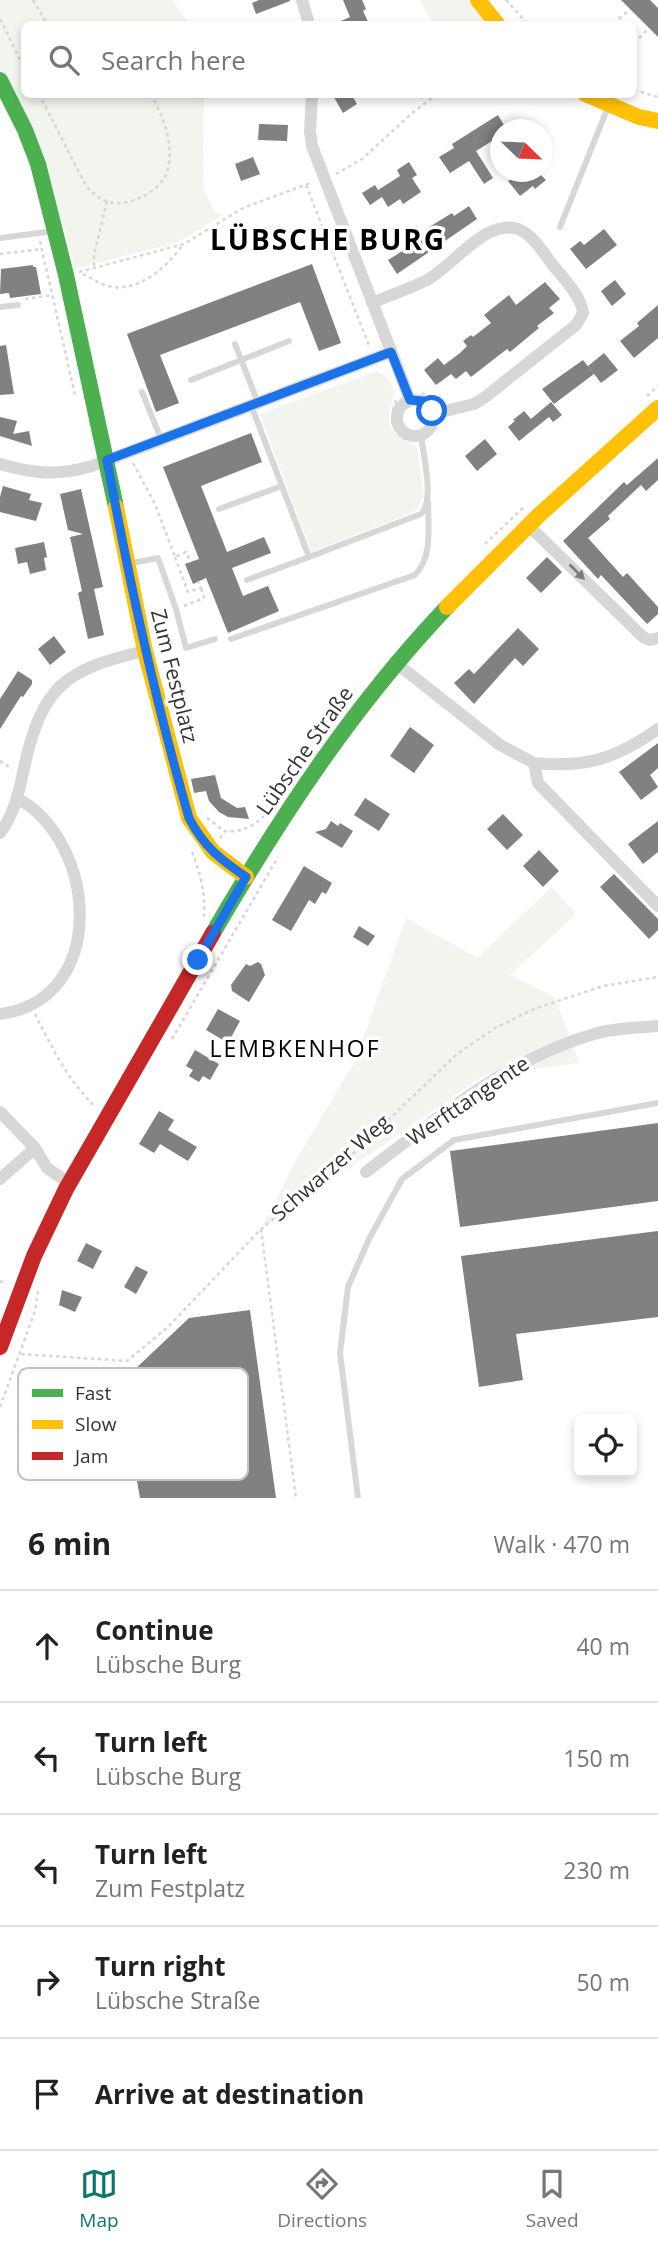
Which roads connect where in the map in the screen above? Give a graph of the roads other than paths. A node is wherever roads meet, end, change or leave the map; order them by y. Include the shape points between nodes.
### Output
1 (302, 0) edge
2 (478, 0) edge
3 (308, 21) edge
4 (495, 21) edge
5 (0, 80) edge
6 (312, 98) edge
7 (593, 98) edge
8 (609, 106) junction
9 (658, 121) edge
10 (560, 227) dead end
11 (47, 232) junction
12 (0, 238) edge
13 (372, 303) junction
14 (18, 305) dead end
15 (0, 307) edge
16 (289, 341) dead end
17 (235, 344) dead end
18 (391, 352) junction
19 (242, 360) junction
20 (191, 380) dead end
21 (142, 392) dead end
22 (410, 400) junction
23 (254, 404) junction
24 (658, 408) edge
25 (433, 414) junction
26 (415, 438) junction
27 (161, 439) junction
28 (107, 460) junction
29 (0, 464) edge
30 (282, 486) junction
31 (428, 502) junction
32 (219, 509) dead end
33 (528, 524) junction
34 (309, 557) junction
35 (126, 564) junction
36 (247, 580) dead end
37 (658, 638) edge
38 (215, 639) dead end
39 (231, 639) dead end
40 (145, 652) junction
41 (396, 663) junction
42 (658, 729) edge
43 (534, 763) junction
44 (18, 798) junction
45 (0, 833) edge
46 (246, 877) junction
47 (658, 906) edge
48 (0, 1014) edge
49 (658, 1026) edge
50 (658, 1102) edge
51 (0, 1112) edge
52 (35, 1148) junction
53 (366, 1172) dead end
54 (0, 1179) edge
55 (69, 1183) junction
56 (0, 1347) edge
57 (358, 1498) edge

1 - 3 street
2 - 4 street
5 - 11 street, Zum Festplatz via 38,164
6 - 13 street via 312,146
7 - 8 street
8 - 9 street
8 - 10 lane
11 - 12 lane
11 - 28 street, Zum Festplatz via 66,275
13 - 18 street
13 - 25 street via 428,279 488,232 503,228 518,229 531,237 579,301 583,313 576,325 484,398
14 - 15 lane
16 - 19 lane
17 - 19 lane
18 - 22 street
18 - 23 street
19 - 20 lane
19 - 23 lane
21 - 27 lane
22 - 25 street via 426,403
22 - 26 street via 401,407 398,423
23 - 27 street
23 - 30 lane
24 - 33 street, Lübsche Straße
25 - 26 street via 432,425
26 - 31 lane
27 - 28 street
28 - 29 street via 53,474
28 - 35 street, Zum Festplatz
30 - 32 lane
30 - 34 lane
31 - 34 lane via 421,514
31 - 39 lane via 426,552 415,575
33 -> 37 street via 643,638
33 - 41 street, Lübsche Straße
34 - 36 lane
35 - 38 lane via 158,558 186,648
35 - 40 street, Zum Festplatz
40 - 44 street via 86,667 59,686 35,723
40 - 46 street, Zum Festplatz via 189,818 211,851
41 - 43 street via 500,745
41 - 46 street, Lübsche Straße via 303,785
42 - 43 street via 601,760 565,766
43 - 47 street via 538,783
44 - 45 street
44 - 48 street via 45,818 62,843 73,869 80,931 57,983 23,1009
46 - 55 street, Lübsche Straße
49 - 53 street, Werfttangente via 596,1033 529,1059 463,1099
50 - 57 lane via 454,1140 402,1179 348,1287 340,1353
51 - 52 street
52 - 54 street
52 - 55 street via 47,1168
55 - 56 street, Lübsche Straße via 19,1291

